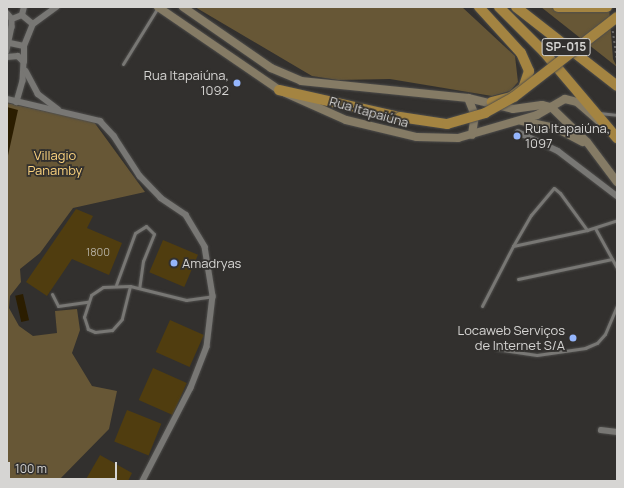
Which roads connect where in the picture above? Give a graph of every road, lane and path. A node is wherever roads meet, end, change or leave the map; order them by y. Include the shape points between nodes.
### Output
1 (24, 7) edge
2 (56, 7) edge
3 (158, 7) edge
4 (183, 7) edge
5 (479, 7) edge
6 (500, 7) edge
7 (516, 7) edge
8 (558, 7) edge
9 (607, 7) edge
10 (7, 13) edge
11 (22, 15) junction
12 (617, 17) edge
13 (12, 19) junction
14 (33, 24) junction
15 (613, 28) dead end
16 (10, 43) junction
17 (24, 46) junction
18 (7, 51) edge
19 (7, 57) edge
20 (617, 58) edge
21 (24, 62) junction
22 (123, 64) dead end
23 (25, 69) junction
24 (617, 86) edge
25 (279, 90) junction
26 (468, 98) junction
27 (7, 99) edge
28 (17, 102) junction
29 (492, 102) junction
30 (576, 102) junction
31 (551, 107) junction
32 (61, 112) junction
33 (598, 113) junction
34 (560, 115) junction
35 (617, 115) edge
36 (515, 121) junction
37 (518, 132) dead end
38 (472, 135) junction
39 (614, 135) edge
40 (594, 150) junction
41 (617, 182) edge
42 (617, 196) edge
43 (617, 220) edge
44 (596, 228) junction
45 (587, 230) junction
46 (513, 246) junction
47 (612, 258) junction
48 (617, 268) edge
49 (518, 279) dead end
50 (116, 285) junction
51 (130, 286) junction
52 (140, 288) junction
53 (52, 294) dead end
54 (213, 296) junction
55 (88, 302) junction
56 (482, 306) dead end
57 (617, 306) edge
58 (496, 349) dead end
59 (601, 430) dead end
60 (617, 432) edge
61 (144, 481) edge

1 - 11 street
2 - 14 street via 49,15 39,18
3 - 22 lane
3 - 25 main road, Rua Itapaiúna
4 - 26 main road, Rua Itapaiúna via 271,68 301,80
5 - 29 highway via 521,53 529,71 523,88 511,97
6 - 33 highway
7 - 24 highway, SP-015
8 - 9 highway
10 - 13 street
11 - 13 street
11 - 14 street
12 - 25 highway, bridge via 537,80 485,113 447,124 400,118
13 - 16 street
14 - 17 street
15 - 20 path
16 - 17 street
16 - 18 street
17 - 21 street
19 - 21 street via 18,56
21 - 23 street
23 - 28 street
23 - 32 street via 38,94
25 - 38 main road, Rua Itapaiúna via 346,120 417,137
26 - 29 main road, Rua Itapaiúna
26 - 38 main road via 475,115
27 - 28 street
28 - 32 street
29 - 31 main road, Rua Itapaiúna via 514,109 542,105
30 - 31 main road, Rua Itapaiúna via 565,99
30 - 34 main road via 564,104
30 - 39 main road
31 - 34 main road
31 - 36 main road, Rua Itapaiúna
32 - 54 street via 90,117 107,127 140,176 161,198 186,215 205,247
33 - 35 lane
33 - 39 highway
34 - 40 main road
36 - 38 main road, Rua Itapaiúna
36 - 40 main road via 556,128
37 - 42 street via 558,151
40 - 41 main road
43 - 44 lane
44 - 45 lane
44 - 47 lane
45 - 46 lane
45 - 46 lane via 554,188 531,214
46 - 56 lane
47 - 48 lane
47 - 49 lane
50 - 51 lane
50 - 52 lane via 135,233 146,226 154,234 143,260
50 - 55 lane via 96,290
51 - 52 lane
51 - 55 lane via 122,319 112,330 95,332 88,329 84,317
52 - 54 lane via 186,300
53 - 55 lane via 54,304 58,306
54 - 61 street via 207,347 197,374
57 - 58 lane via 605,334 585,348 537,355
59 - 60 street

